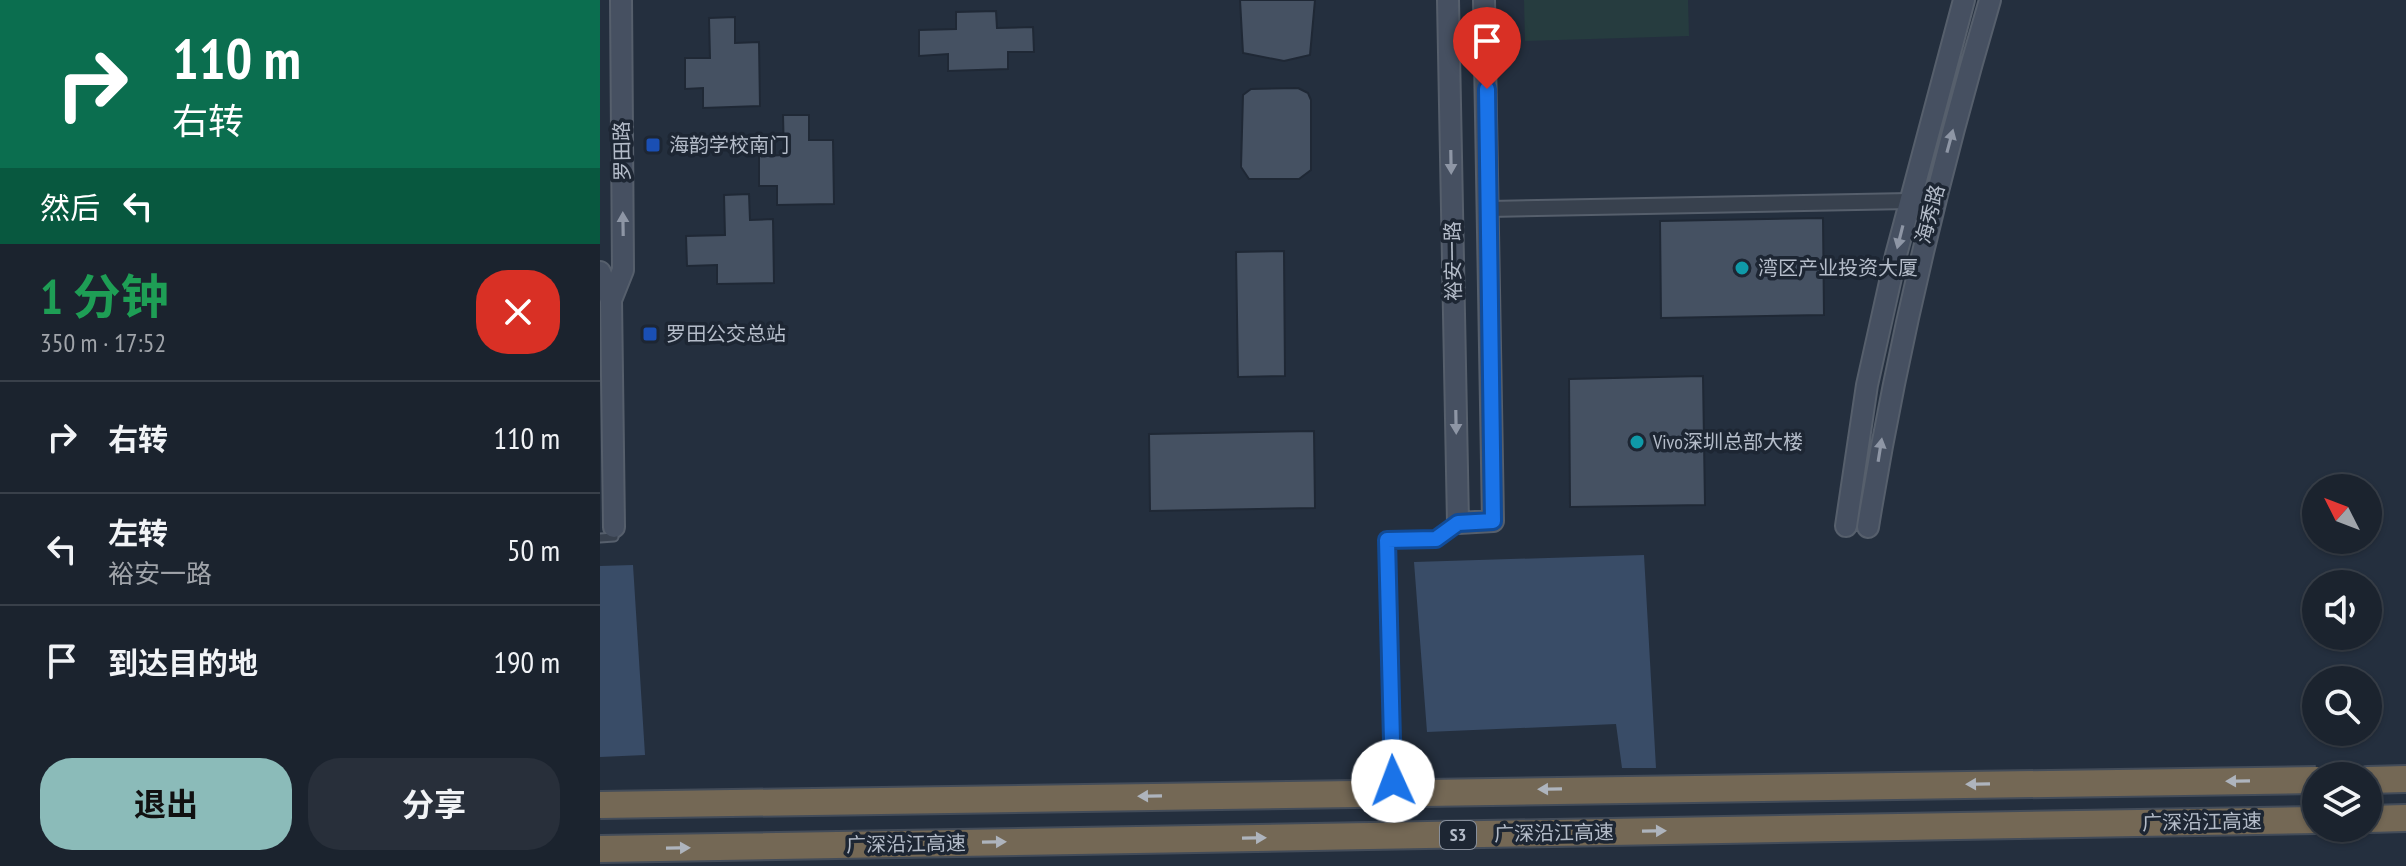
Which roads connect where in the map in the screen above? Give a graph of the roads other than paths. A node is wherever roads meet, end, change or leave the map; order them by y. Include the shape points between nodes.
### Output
1 (621, 0) edge
2 (1448, 0) edge
3 (1484, 0) edge
4 (1964, 0) edge
5 (1990, 0) edge
6 (1909, 201) junction
7 (1490, 209) junction
8 (600, 272) edge
9 (611, 300) junction
10 (606, 368) edge
11 (607, 499) edge
12 (1458, 523) junction
13 (1846, 526) dead end
14 (1868, 527) dead end
15 (607, 533) edge
16 (2406, 779) edge
17 (2302, 780) edge
18 (2382, 780) edge
19 (600, 805) edge
20 (1393, 812) dead end
21 (2406, 818) edge
22 (2382, 819) edge
23 (2302, 820) edge
24 (600, 849) edge

9 -> 1 main road, 罗田路 via 623,270
2 -> 12 main road, 裕安一路
3 - 7 main road, 裕安一路
4 - 6 main road, 海秀路
14 -> 5 main road, 海秀路 via 1918,260
6 - 7 street
6 -> 13 main road, 海秀路 via 1867,385
7 - 12 main road, 裕安一路 via 1493,521
8 - 9 main road, 罗田路
9 - 10 main road, 罗田路
10 - 11 main road, 罗田路
11 - 15 main road, 罗田路
12 - 20 lane via 1436,539 1387,540
16 - 18 highway
17 -> 19 highway, 广深沿江高速, bridge
21 - 22 highway
24 -> 23 highway, 广深沿江高速 / S3

